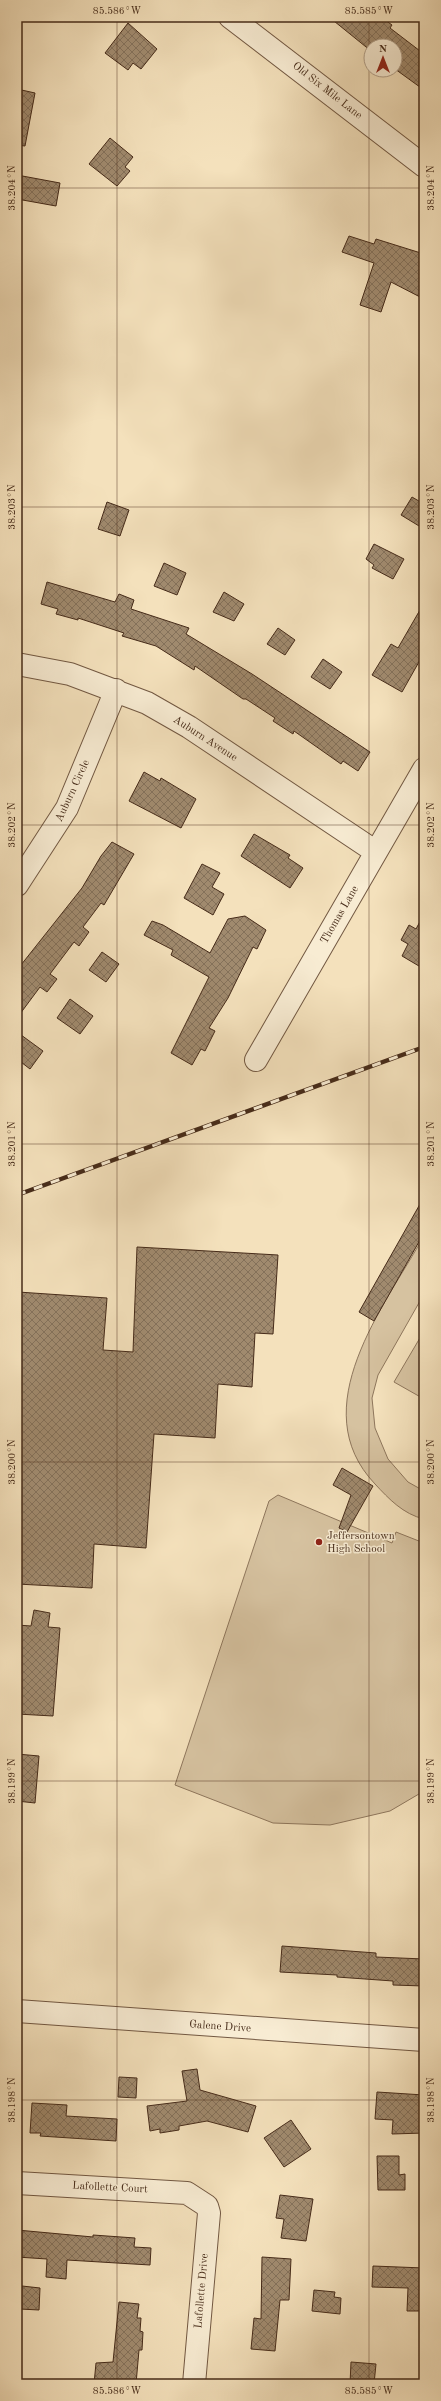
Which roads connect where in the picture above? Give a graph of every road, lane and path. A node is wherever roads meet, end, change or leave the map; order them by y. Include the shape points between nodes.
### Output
1 (230, 17) edge
2 (424, 166) edge
3 (17, 664) edge
4 (116, 690) junction
5 (424, 769) edge
6 (376, 852) junction
7 (17, 885) edge
8 (256, 1060) dead end
9 (17, 2011) edge
10 (424, 2040) edge
11 (17, 2183) edge
12 (200, 2201) joint
13 (194, 2384) edge

1 - 2 street, Old Six Mile Lane
3 - 4 street, Auburn Avenue via 70,674
4 - 6 street, Auburn Avenue via 147,703 189,727
4 - 7 street, Auburn Circle via 67,808
5 - 6 street, Thomas Lane
6 - 8 street, Thomas Lane
9 - 10 street, Galene Drive
11 - 12 street, Lafollette Court via 187,2193
12 - 13 street, Lafollette Drive via 207,2206 209,2213

